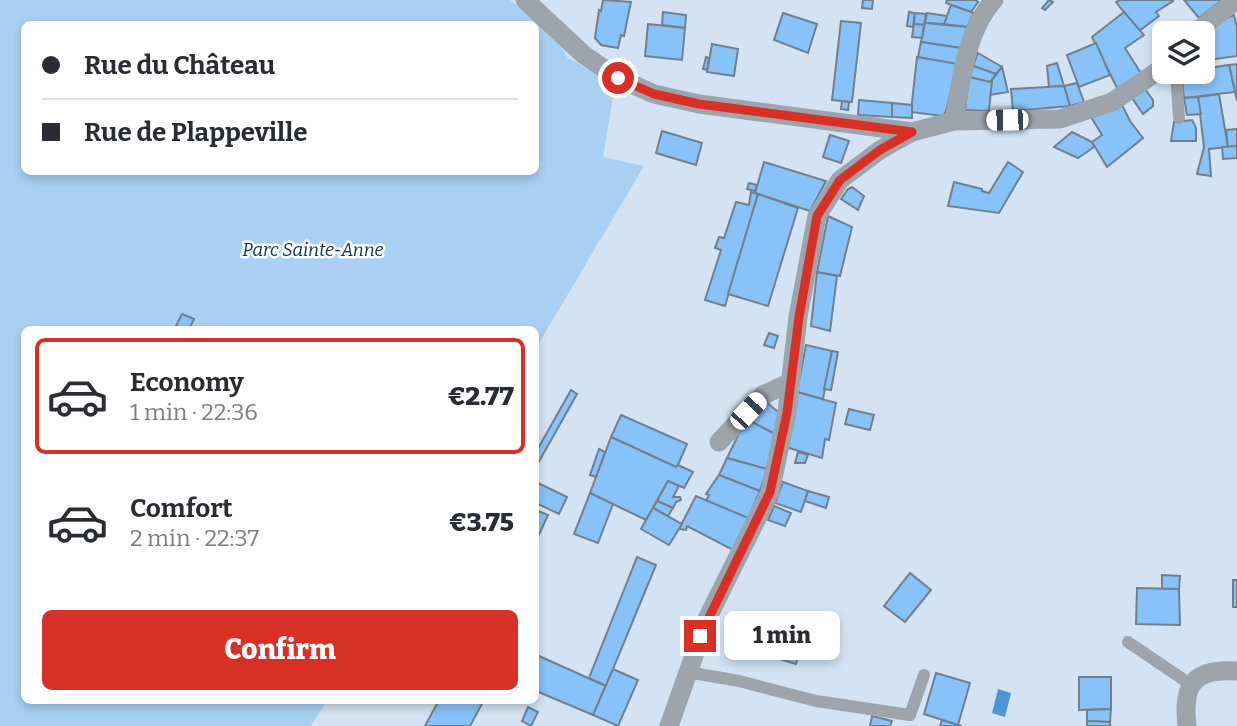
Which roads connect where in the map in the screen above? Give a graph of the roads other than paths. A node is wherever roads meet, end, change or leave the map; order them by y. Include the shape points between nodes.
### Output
1 (525, 0) edge
2 (994, 0) edge
3 (1237, 2) edge
4 (1209, 21) edge
5 (1152, 75) edge
6 (1177, 84) edge
7 (1180, 118) dead end
8 (954, 121) junction
9 (912, 132) junction
10 (789, 383) junction
11 (719, 442) dead end
12 (1128, 642) dead end
13 (1237, 670) edge
14 (687, 672) junction
15 (924, 675) dead end
16 (1190, 684) junction
17 (669, 726) edge
18 (1186, 726) edge

1 - 9 street via 584,55 618,78 654,94
2 - 8 street via 973,35
3 - 4 street
5 - 8 street via 1112,102 1060,119
6 - 7 lane
8 - 9 street
9 - 10 street via 840,180 817,216
10 - 11 street via 763,395
10 - 14 street via 770,492 707,619
12 - 16 lane
13 - 16 street via 1202,675
14 - 15 lane via 816,701 910,715
14 - 17 street
16 - 18 street via 1185,696

